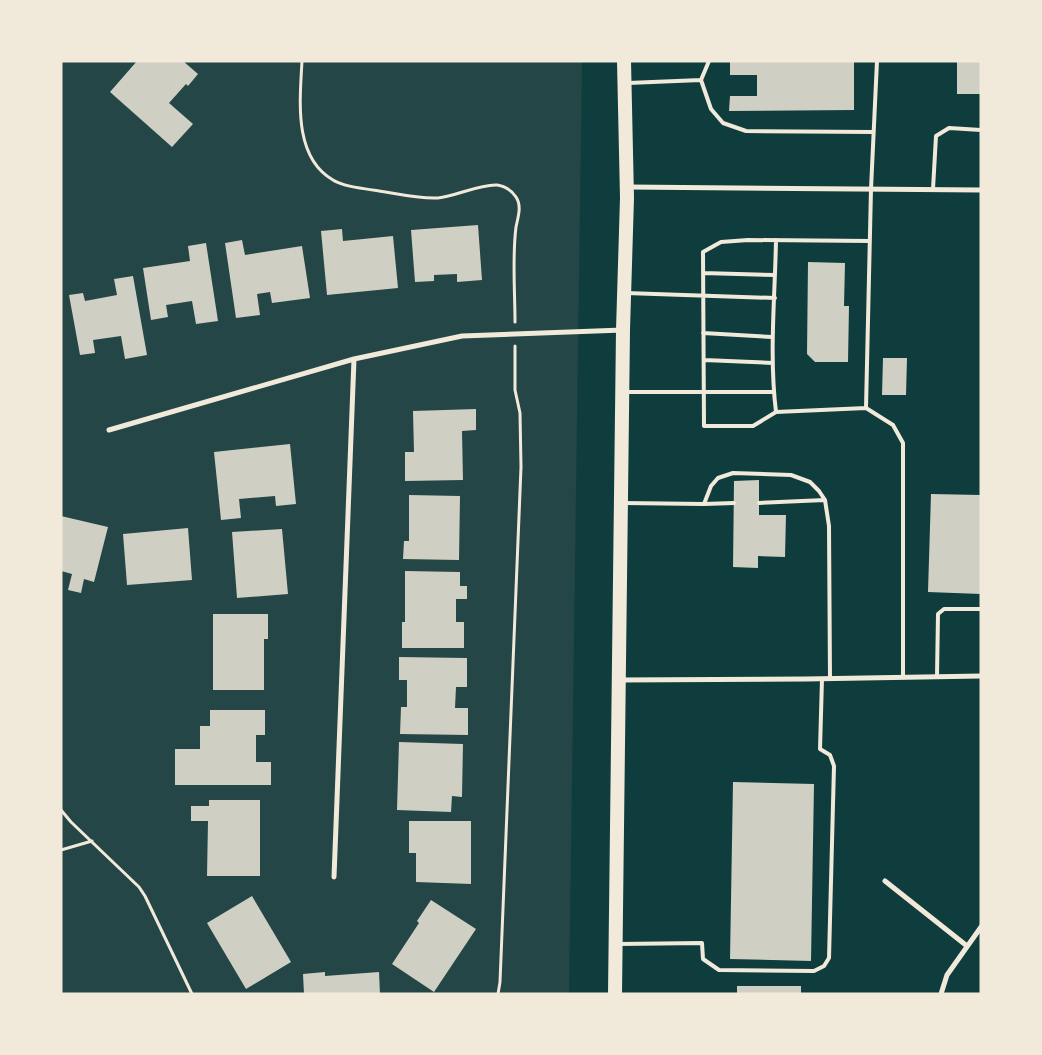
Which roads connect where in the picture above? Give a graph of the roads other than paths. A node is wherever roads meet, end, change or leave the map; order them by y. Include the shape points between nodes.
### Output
1 (624, 61) edge
2 (709, 61) edge
3 (877, 61) edge
4 (701, 80) junction
5 (624, 83) junction
6 (981, 130) edge
7 (873, 132) junction
8 (627, 188) junction
9 (871, 189) junction
10 (933, 189) junction
11 (981, 190) edge
12 (776, 240) junction
13 (870, 241) junction
14 (703, 273) junction
15 (775, 275) junction
16 (624, 293) junction
17 (704, 294) junction
18 (775, 298) junction
19 (623, 330) junction
20 (703, 333) junction
21 (772, 337) junction
22 (354, 359) junction
23 (704, 360) junction
24 (773, 363) junction
25 (622, 392) junction
26 (704, 392) junction
27 (774, 392) junction
28 (866, 408) junction
29 (776, 412) junction
30 (109, 430) dead end
31 (825, 500) junction
32 (621, 503) junction
33 (734, 503) dead end
34 (759, 503) dead end
35 (704, 504) junction
36 (981, 609) edge
37 (937, 676) junction
38 (981, 676) edge
39 (903, 677) junction
40 (822, 679) junction
41 (830, 679) junction
42 (618, 680) junction
43 (334, 877) dead end
44 (885, 881) dead end
45 (981, 927) edge
46 (616, 944) junction
47 (967, 946) junction
48 (615, 994) edge
49 (941, 994) edge

1 - 5 highway
2 - 4 lane
3 - 7 lane
4 - 5 lane
4 - 7 lane via 711,108 723,123 746,132
5 - 8 highway
6 - 10 lane via 949,128 936,136
7 - 9 lane
8 - 9 street
8 - 16 highway
9 - 10 street
9 - 13 lane
10 - 11 street
12 - 13 lane
12 - 14 lane via 721,242 703,252
12 - 15 lane
13 - 28 lane
14 - 15 lane
14 - 17 lane
15 - 18 lane
16 - 17 lane
16 - 19 highway
17 - 18 lane
17 - 20 lane
18 - 21 lane
19 - 22 street via 462,336
19 - 25 highway
20 - 21 lane
20 - 23 lane
21 - 24 lane
22 - 30 street
22 - 43 street
23 - 24 lane
23 - 26 lane
24 - 27 lane
25 - 26 lane
25 - 32 highway
26 - 27 lane
26 - 29 lane via 704,426 753,426
27 - 29 lane
28 - 29 lane
28 - 39 lane via 892,424 903,443
31 - 34 lane
31 - 35 lane via 810,482 791,475 733,473 718,478
31 - 41 lane via 829,526
32 - 35 lane
32 - 42 highway
33 - 35 lane
36 - 37 lane via 944,609 938,614
37 - 38 street
37 - 39 street
39 - 41 street
40 - 41 street
40 - 42 street
40 - 46 lane via 820,749 830,755 834,766 829,958 824,966 814,971 718,970 703,959 702,943
42 - 46 highway
44 - 47 street
45 - 47 street
46 - 48 highway
47 - 49 street via 947,975

